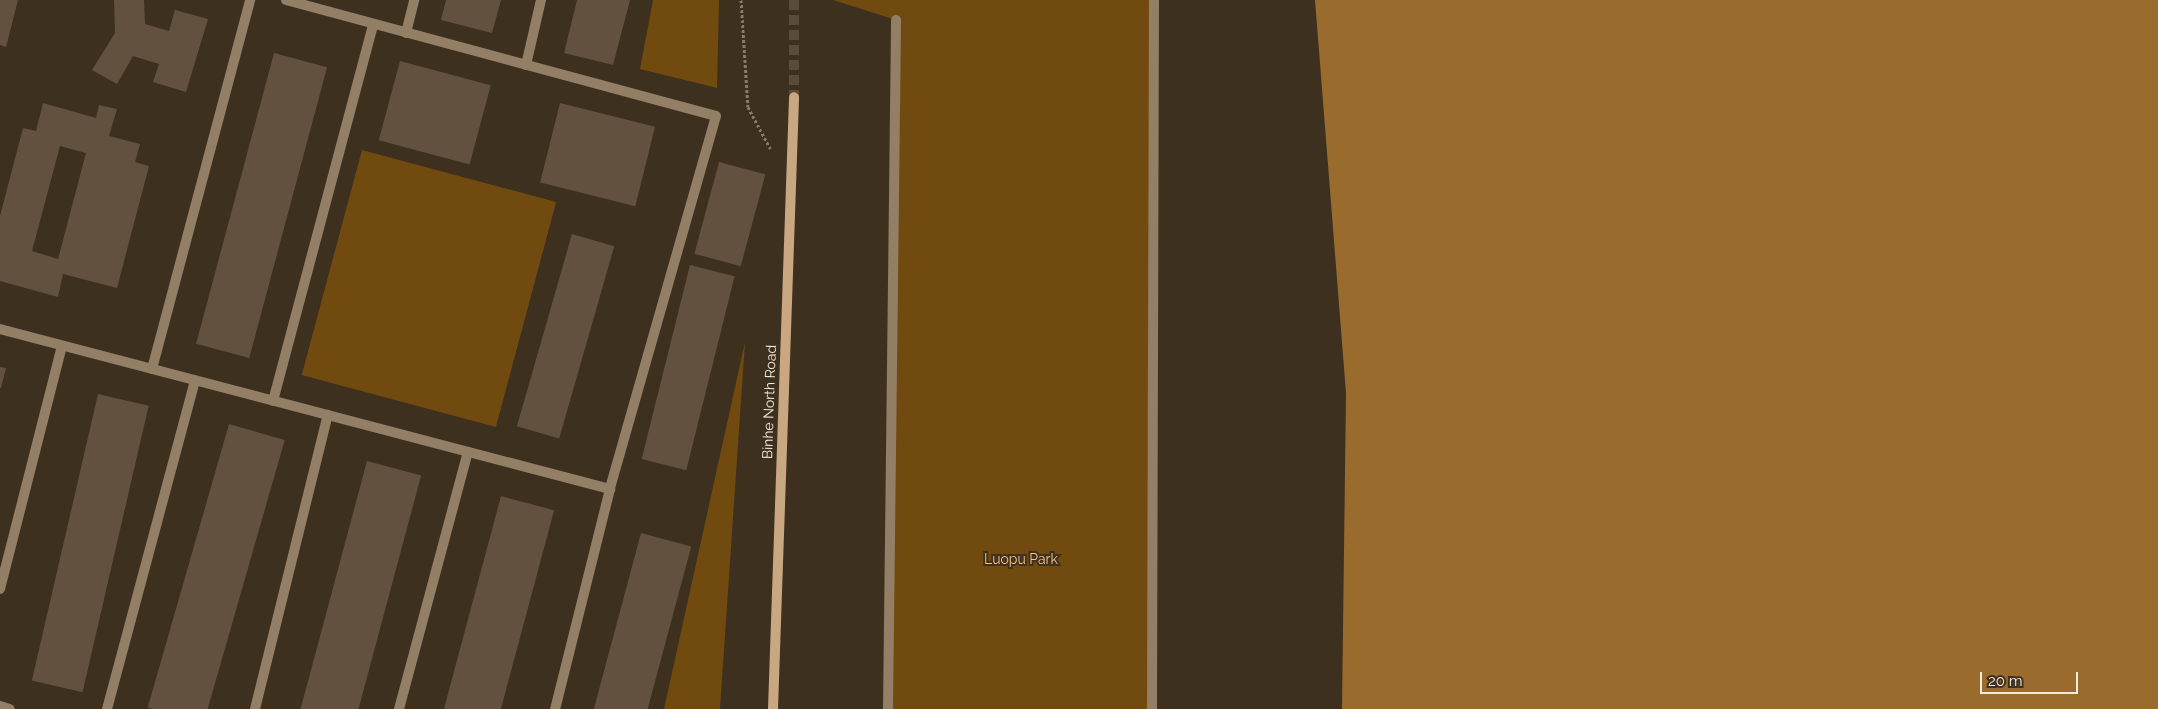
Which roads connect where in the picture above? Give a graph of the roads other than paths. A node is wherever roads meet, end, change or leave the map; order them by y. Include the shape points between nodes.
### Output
1 (250, 0) edge
2 (286, 0) edge
3 (414, 0) edge
4 (541, 0) edge
5 (1154, 0) edge
6 (896, 20) dead end
7 (373, 24) junction
8 (406, 33) junction
9 (526, 65) junction
10 (794, 97) tunnel mouth
11 (0, 329) edge
12 (62, 346) junction
13 (152, 369) junction
14 (195, 380) junction
15 (273, 401) junction
16 (328, 415) junction
17 (468, 452) junction
18 (610, 489) junction
19 (0, 589) edge
20 (0, 706) edge
21 (10, 709) edge
22 (107, 709) edge
23 (255, 709) edge
24 (399, 709) edge
25 (555, 709) edge
26 (773, 709) edge
27 (888, 709) edge
28 (1152, 709) edge

1 - 13 street
2 - 7 street
3 - 8 street
4 - 9 street
5 - 28 street
6 - 27 street
7 - 8 street
7 - 15 street
8 - 9 street
9 - 18 street via 716,116
10 - 26 main road, Binhe North Road
11 - 12 street
12 - 13 street
12 - 19 street
13 - 14 street
14 - 15 street
14 - 22 street
15 - 16 street
16 - 17 street
16 - 23 street
17 - 18 street
17 - 24 street
18 - 25 street
20 - 21 street

